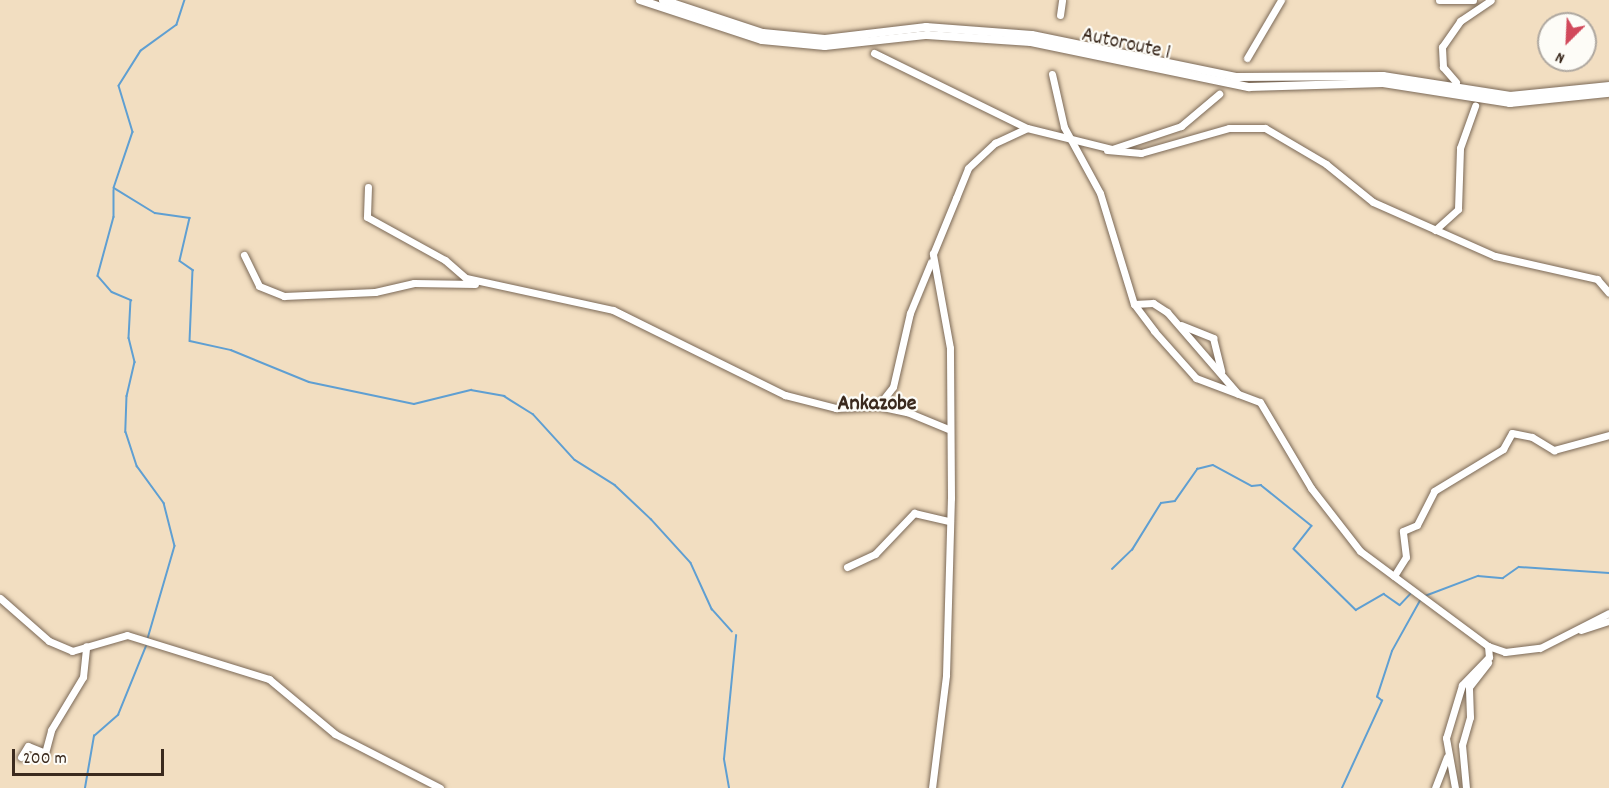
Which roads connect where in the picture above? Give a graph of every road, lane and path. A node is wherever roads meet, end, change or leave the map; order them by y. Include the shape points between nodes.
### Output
1 (640, 0) edge
2 (663, 0) edge
3 (1062, 0) edge
4 (1281, 0) edge
5 (1439, 0) edge
6 (1473, 0) edge
7 (1491, 0) edge
8 (1060, 15) dead end
9 (874, 53) dead end
10 (1247, 58) dead end
11 (1052, 74) dead end
12 (1456, 82) dead end
13 (1609, 86) edge
14 (1609, 93) edge
15 (1219, 94) dead end
16 (1475, 106) dead end
17 (1027, 128) junction
18 (1071, 140) junction
19 (1096, 146) junction
20 (368, 187) dead end
21 (1435, 230) junction
22 (933, 254) junction
23 (244, 255) dead end
24 (480, 282) junction
25 (1609, 293) edge
26 (1134, 304) junction
27 (1178, 324) junction
28 (1222, 373) junction
29 (1238, 394) junction
30 (878, 406) junction
31 (948, 429) junction
32 (1609, 435) edge
33 (950, 521) junction
34 (847, 567) dead end
35 (1394, 576) junction
36 (0, 598) edge
37 (1609, 613) edge
38 (1609, 621) edge
39 (1567, 635) junction
40 (86, 646) junction
41 (1488, 646) junction
42 (1489, 657) junction
43 (1448, 755) junction
44 (21, 757) dead end
45 (440, 788) edge
46 (932, 788) edge
47 (1435, 788) edge
48 (1455, 788) edge
49 (1466, 788) edge

1 - 14 main road, Autoroute 1 via 762,40 825,46 927,35 1031,42 1249,87 1383,83 1510,103
2 - 13 main road, Autoroute 1 via 763,33 825,39 926,27 1032,35 1236,77 1383,76 1510,96
3 - 8 street
4 - 10 street
5 - 6 street
7 - 12 street via 1460,21 1442,47 1443,67
9 - 17 street
11 - 18 street via 1056,105
15 - 19 street via 1163,135 1112,149
16 - 21 street via 1460,148 1458,209
17 - 18 street
17 - 22 street via 994,143 968,168
18 - 19 street
18 - 26 street via 1100,193
19 - 21 street via 1141,153 1229,128 1265,128 1326,164 1373,202
20 - 24 street via 367,217
21 - 25 street via 1526,266 1597,279
22 - 30 street via 910,313 893,387
22 - 31 street via 950,348
23 - 24 street via 259,286 284,296
24 - 30 street via 613,310 785,395 836,408
26 - 27 street via 1153,303
26 - 29 street via 1196,378
27 - 28 street via 1208,364
27 - 28 street via 1213,338
28 - 29 street
29 - 35 street via 1260,402 1320,502 1368,559
30 - 31 street
31 - 33 street
32 - 35 street via 1554,450 1532,437 1512,433 1503,449 1434,491 1417,525 1403,531 1406,557
33 - 34 street via 914,513 875,554
33 - 46 street via 946,675
35 - 41 street
36 - 40 street via 58,646 76,651
37 - 39 street
38 - 39 street
39 - 41 street via 1540,648 1505,652
40 - 44 street via 83,677 51,730 45,753 28,746
40 - 45 street via 127,635 167,651 231,663 272,680 364,752
41 - 42 street
42 - 43 street via 1462,686 1446,738
42 - 49 street via 1469,687 1470,717 1462,745
43 - 47 street
43 - 48 street

